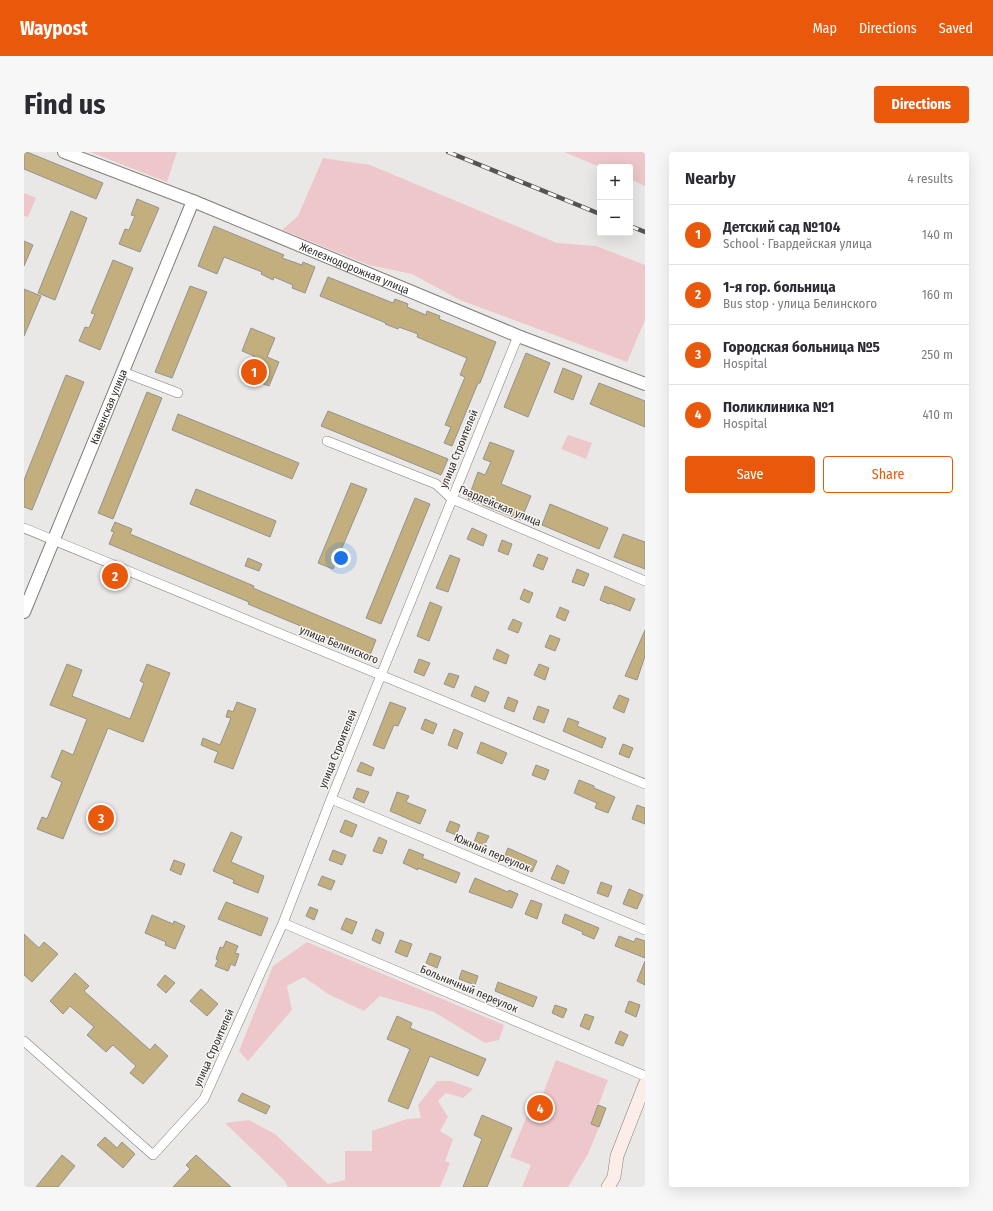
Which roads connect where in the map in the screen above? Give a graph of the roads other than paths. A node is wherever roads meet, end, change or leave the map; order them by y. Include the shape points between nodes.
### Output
1 (64, 152) edge
2 (193, 201) junction
3 (518, 336) junction
4 (123, 372) junction
5 (645, 384) edge
6 (178, 393) dead end
7 (327, 441) dead end
8 (452, 499) junction
9 (24, 528) edge
10 (53, 540) junction
11 (645, 581) edge
12 (24, 612) edge
13 (381, 675) junction
14 (645, 784) edge
15 (330, 799) junction
16 (283, 924) junction
17 (645, 930) edge
18 (24, 1041) edge
19 (645, 1076) edge
20 (645, 1084) edge
21 (608, 1187) edge

1 - 2 street, Железнодорожная улица
2 - 3 street, Железнодорожная улица
2 - 4 street, Каменская улица
3 - 5 street, Железнодорожная улица
3 - 8 street, улица Строителей
4 - 6 street
4 - 10 street, Каменская улица
7 - 8 street, Гвардейская улица via 436,484
8 - 11 street, Гвардейская улица
8 - 13 street, улица Строителей
9 - 10 street, улица Белинского
10 - 12 street, Каменская улица
10 - 13 street, улица Белинского
13 - 14 street, улица Белинского
13 - 15 street, улица Строителей
15 - 16 street, улица Строителей
15 - 17 street, Южный переулок
16 - 18 street, улица Строителей via 204,1099 153,1155
16 - 19 street, Больничный переулок
20 - 21 main road via 617,1156 614,1177

